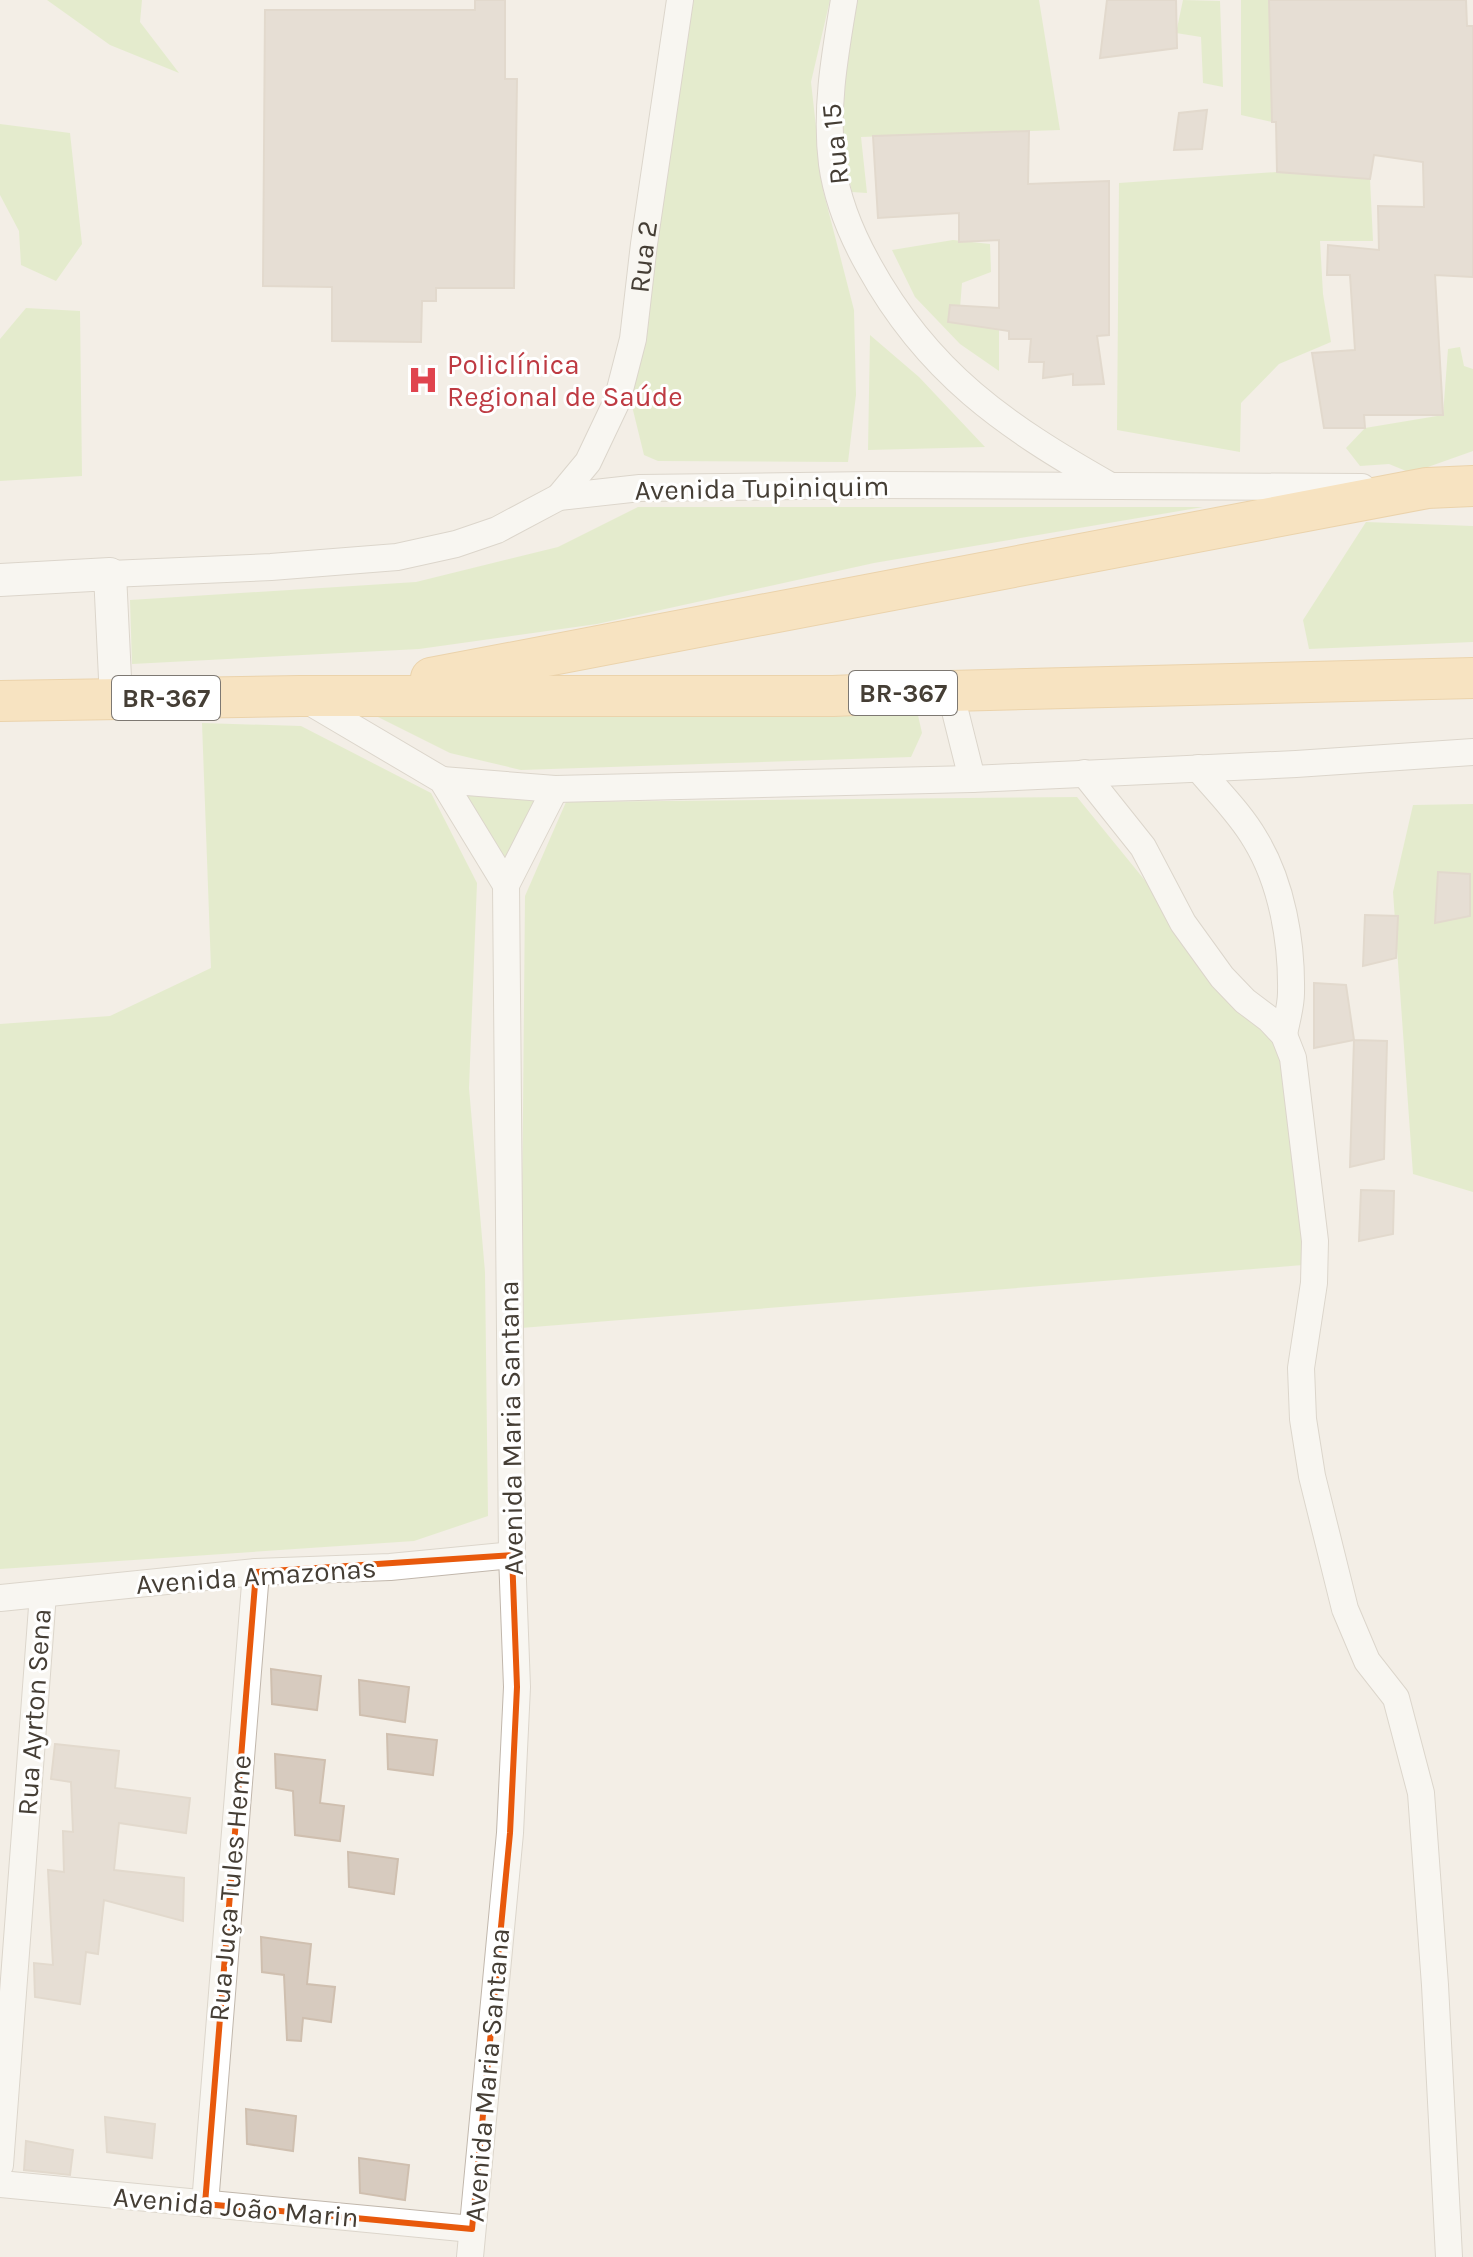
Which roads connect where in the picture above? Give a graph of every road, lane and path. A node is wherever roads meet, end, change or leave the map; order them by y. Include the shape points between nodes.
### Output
1 (680, 0) edge
2 (844, 0) edge
3 (1110, 485) junction
4 (1473, 486) edge
5 (1427, 488) junction
6 (559, 497) junction
7 (110, 574) junction
8 (0, 580) edge
9 (1473, 678) edge
10 (950, 691) junction
11 (316, 696) junction
12 (116, 699) junction
13 (0, 701) edge
14 (1473, 752) edge
15 (1198, 768) junction
16 (1084, 773) junction
17 (972, 779) junction
18 (442, 780) junction
19 (555, 789) junction
20 (506, 885) junction
21 (1284, 1035) junction
22 (512, 1555) junction
23 (256, 1572) junction
24 (43, 1594) junction
25 (0, 1598) edge
26 (0, 2165) edge
27 (0, 2184) edge
28 (205, 2204) junction
29 (472, 2229) junction
30 (470, 2257) edge
31 (1449, 2257) edge

1 - 6 street, Rua 2 via 633,339 617,401 588,462
2 - 3 street, Rua 15 via 830,90 832,163 852,234 903,322 944,370 1037,444
3 - 5 street, Avenida Tupiniquim
3 - 6 street, Avenida Tupiniquim via 640,488
4 - 5 main road, BR-367
5 - 11 main road, BR-367 via 639,640
6 - 7 street, Avenida Tupiniquim via 497,530 397,557
7 - 8 street
7 - 12 street
9 - 10 main road, BR-367
10 - 11 main road, BR-367 via 833,696
10 - 17 street
11 - 12 main road, BR-367
11 - 18 street
12 - 13 main road, BR-367
14 - 15 street
15 - 16 street
15 - 21 street via 1255,838 1270,867 1289,956 1291,996
16 - 17 street
16 - 21 street via 1143,847 1183,923 1222,977
17 - 19 street
18 - 19 street
18 - 20 street
19 - 20 street
20 - 22 street, Avenida Maria Santana
21 - 31 street via 1293,1058 1315,1241 1301,1368 1312,1476 1345,1609 1367,1661 1396,1698 1421,1793
22 - 23 street, Avenida Amazonas
22 - 29 street, Avenida Maria Santana via 517,1687 510,1833
23 - 24 street, Avenida Amazonas
23 - 28 street, Rua Juça Tules Heme
24 - 25 street, Avenida Amazonas
24 - 26 street, Rua Ayrton Sena
27 - 28 street, Avenida João Marin
28 - 29 street, Avenida João Marin
29 - 30 street, Avenida Maria Santana

